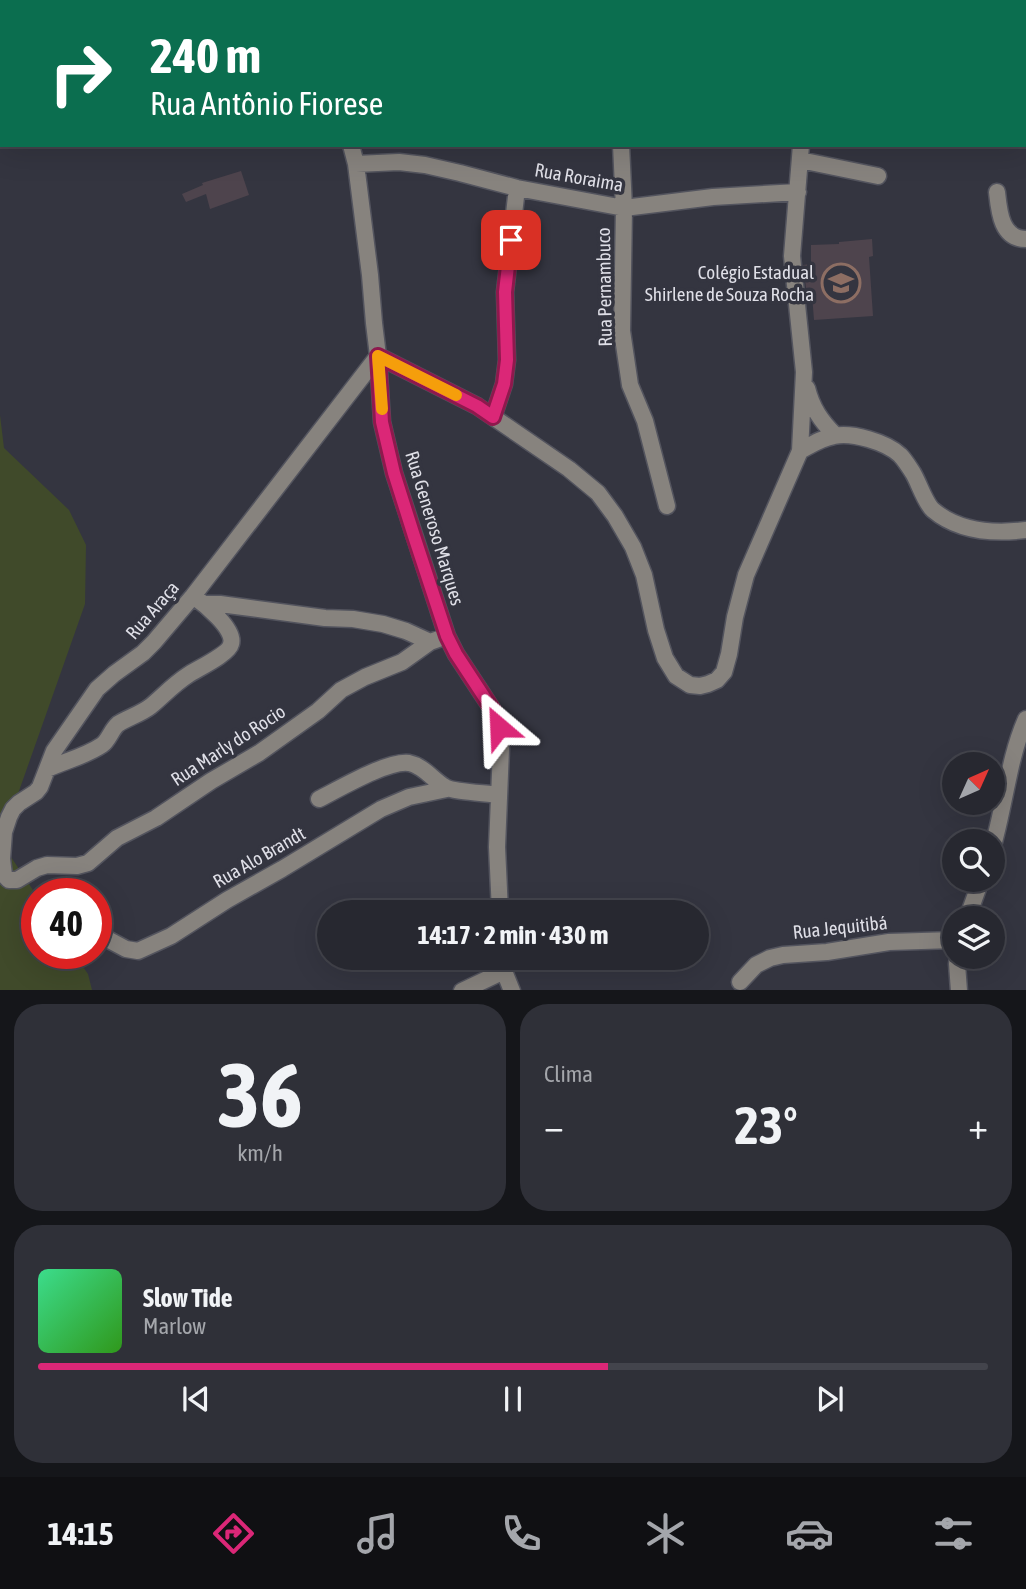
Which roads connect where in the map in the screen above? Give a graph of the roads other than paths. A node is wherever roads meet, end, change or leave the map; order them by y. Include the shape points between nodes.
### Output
1 (352, 147) edge
2 (621, 147) edge
3 (801, 153) edge
4 (356, 164) junction
5 (878, 176) dead end
6 (517, 188) junction
7 (797, 192) junction
8 (997, 192) dead end
9 (624, 208) junction
10 (1026, 239) edge
11 (378, 356) junction
12 (804, 372) junction
13 (493, 417) junction
14 (835, 435) junction
15 (800, 451) junction
16 (667, 506) dead end
17 (1026, 530) edge
18 (198, 600) junction
19 (447, 636) junction
20 (430, 642) junction
21 (1026, 719) edge
22 (1021, 746) edge
23 (47, 769) junction
24 (447, 789) junction
25 (499, 795) junction
26 (318, 799) dead end
27 (997, 829) edge
28 (27, 872) joint
29 (499, 900) edge
30 (942, 941) edge
31 (112, 942) edge
32 (957, 969) edge
33 (495, 970) edge
34 (506, 970) edge
35 (740, 982) dead end
36 (463, 990) edge
37 (512, 990) edge
38 (959, 990) edge

1 - 4 street, Rua Generoso Marques
2 - 9 street, Rua Pernambuco
3 - 5 street
3 - 7 street
4 - 6 street, Rua Roraima via 399,162
4 - 11 street, Rua Generoso Marques
6 - 9 street, Rua Roraima
6 - 13 street via 505,292 507,360
7 - 9 street, Rua Roraima
7 - 12 street via 792,256
8 - 10 street via 1005,229 1013,237
9 - 16 street, Rua Pernambuco via 622,331 630,385 645,421
11 - 13 street
11 - 18 street, Rua Araça
11 - 19 street, Rua Generoso Marques via 382,422 394,473
12 - 14 street via 810,403
12 - 15 street
13 - 15 street via 579,477 615,516 644,575 665,658 676,676 690,685 708,684 724,672 746,575
14 - 15 street
14 - 17 street via 853,435 899,454 930,508 946,520 991,531
18 - 20 street via 383,624
18 - 23 street, Rua Araça via 97,689 54,751
18 - 23 street via 225,625 231,636 229,649 120,723 103,744
19 - 20 street, Rua Marly do Rocio
19 - 25 street, Rua Generoso Marques via 499,727
20 - 28 street, Rua Marly do Rocio via 402,662 341,690 260,753 117,838 88,863
21 - 22 street
22 - 27 street
23 - 28 street, Rua Araça via 40,787 13,809 4,832 4,875 17,880
24 - 25 street, Rua Alo Brandt
24 - 26 street via 412,763 401,762
24 - 31 street, Rua Alo Brandt via 381,809 171,936 138,951
25 - 29 street, Rua Generoso Marques
30 - 35 street, Rua Jequitibá via 783,954 756,965
32 - 38 street
33 - 36 street
34 - 37 street

